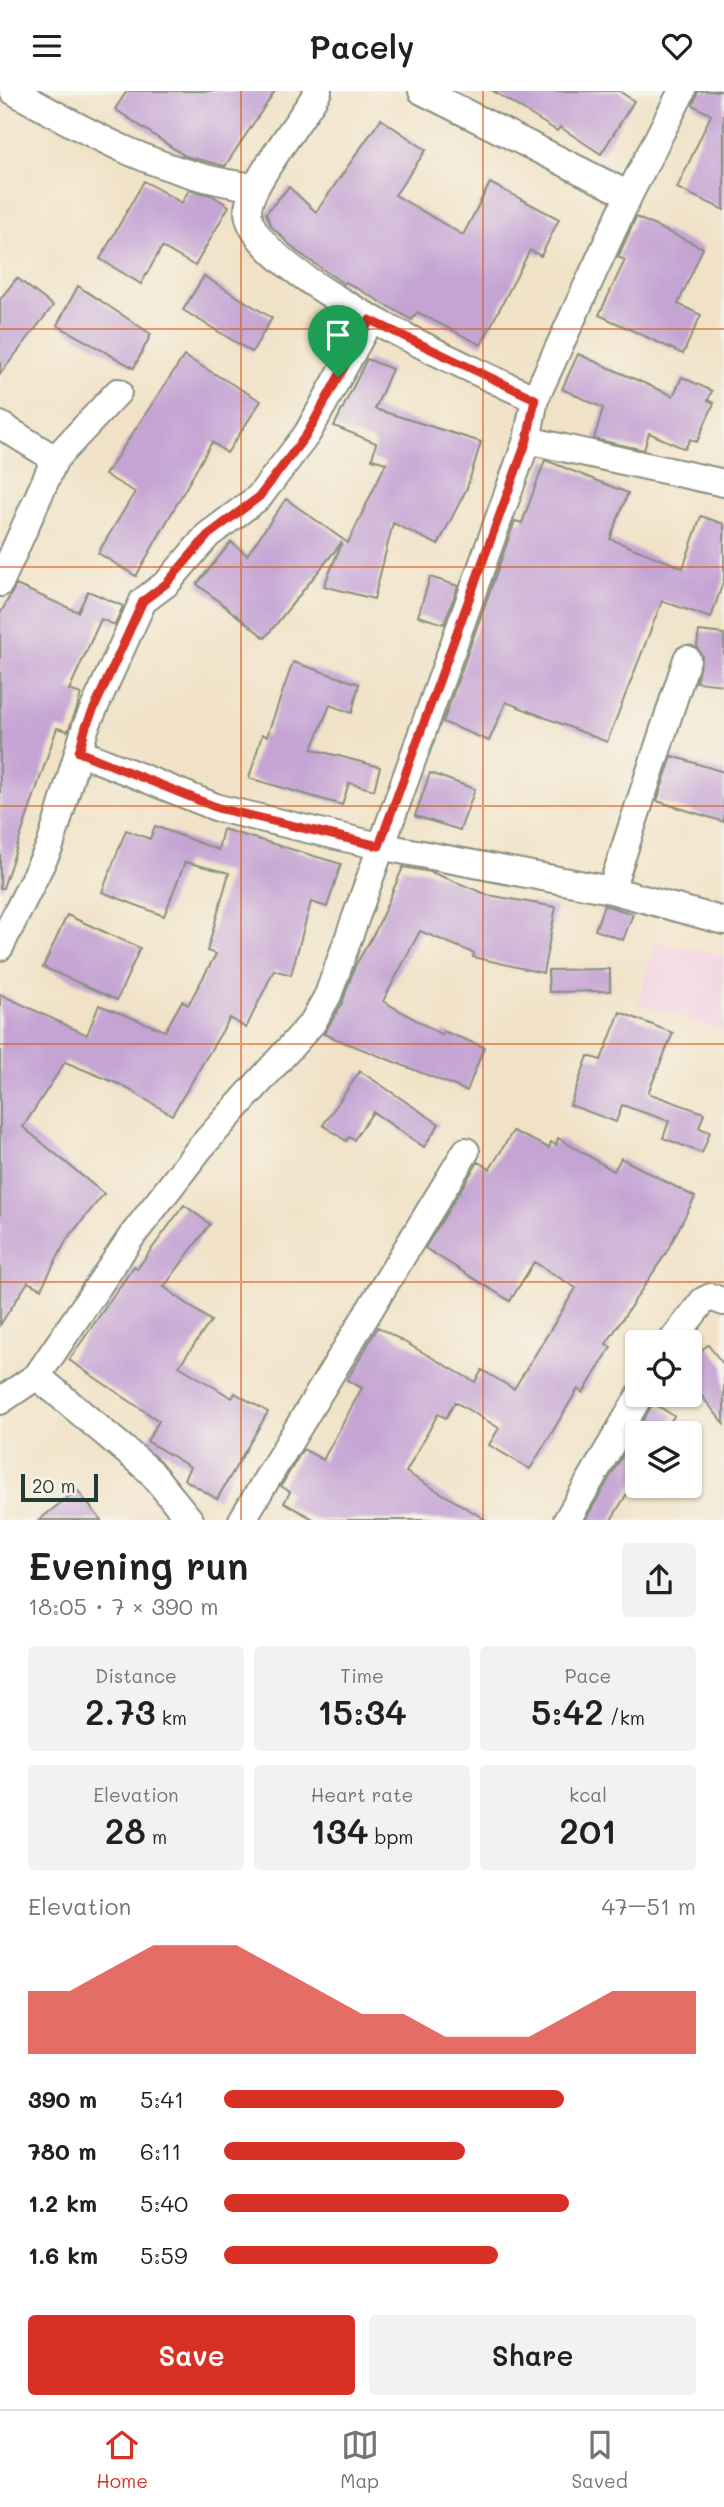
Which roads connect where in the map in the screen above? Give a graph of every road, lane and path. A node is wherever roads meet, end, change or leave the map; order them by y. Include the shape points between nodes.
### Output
1 (13, 91) edge
2 (318, 91) edge
3 (422, 91) edge
4 (682, 91) edge
5 (255, 187) junction
6 (629, 195) junction
7 (370, 320) junction
8 (118, 392) dead end
9 (535, 399) junction
10 (0, 425) edge
11 (527, 440) junction
12 (55, 459) junction
13 (724, 483) edge
14 (0, 583) edge
15 (687, 659) dead end
16 (79, 752) junction
17 (379, 846) junction
18 (611, 890) junction
19 (724, 921) edge
20 (0, 947) edge
21 (466, 1151) dead end
22 (724, 1303) edge
23 (680, 1330) edge
24 (37, 1376) junction
25 (0, 1401) edge
26 (633, 1407) edge
27 (190, 1520) edge
28 (242, 1520) edge
29 (566, 1520) edge

1 - 5 street via 157,165 224,184
2 - 5 street
3 - 6 street
4 - 6 street
5 - 7 street via 248,209 251,229 271,253
6 - 9 street
7 - 9 street
7 - 16 street via 307,434 259,497 208,535 167,583 143,601 86,726
8 - 12 street
9 - 11 street
10 - 12 street
11 - 13 street
11 - 17 street
12 - 14 street
15 - 18 street
16 - 17 street via 218,808
16 - 20 street via 50,846
17 - 18 street
17 - 24 street via 340,966 313,1022 200,1148 92,1291
18 - 19 street
21 - 28 street
22 - 23 street via 711,1297 703,1301
24 - 25 street
24 - 27 street via 150,1471
26 - 29 street

